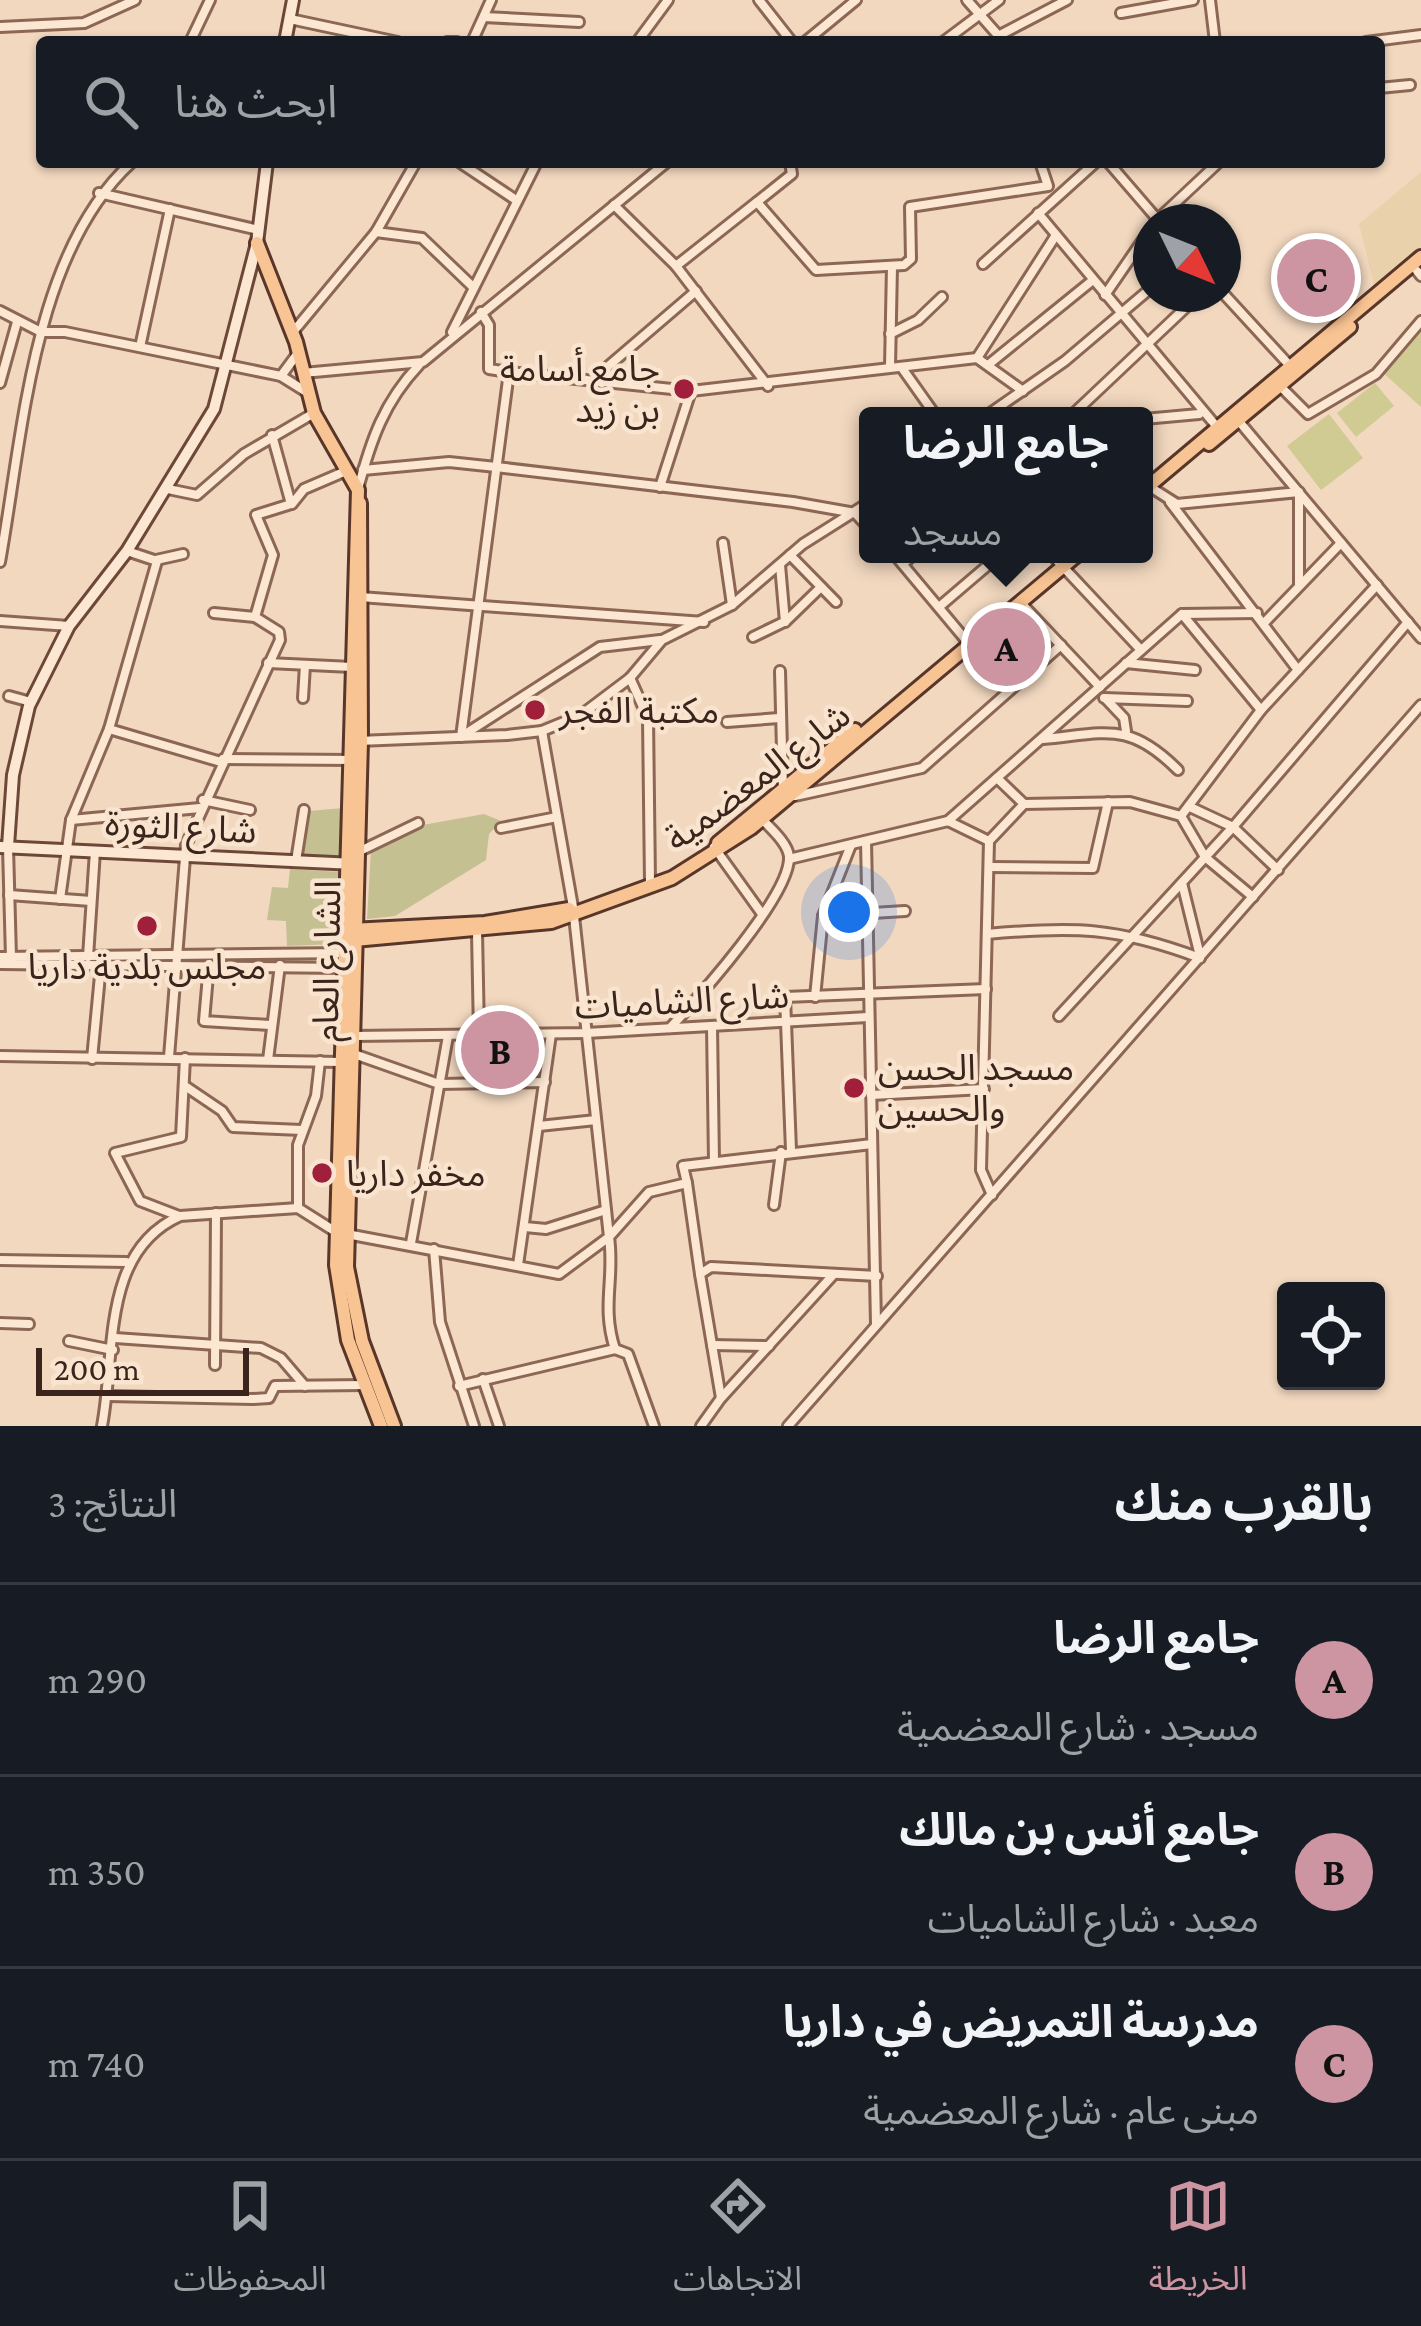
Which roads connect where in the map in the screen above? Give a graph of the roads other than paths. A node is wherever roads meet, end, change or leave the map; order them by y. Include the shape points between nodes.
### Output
1 (135, 0) edge
2 (210, 0) edge
3 (293, 0) edge
4 (491, 0) edge
5 (668, 0) edge
6 (760, 0) edge
7 (856, 0) edge
8 (967, 0) edge
9 (999, 0) edge
10 (1067, 0) edge
11 (1192, 0) edge
12 (1210, 0) edge
13 (979, 14) junction
14 (1121, 14) dead end
15 (484, 17) junction
16 (290, 19) junction
17 (579, 22) dead end
18 (0, 27) edge
19 (1421, 35) edge
20 (193, 36) edge
21 (286, 36) edge
22 (370, 36) edge
23 (475, 36) edge
24 (641, 36) edge
25 (787, 36) edge
26 (812, 36) edge
27 (951, 36) edge
28 (998, 36) edge
29 (1006, 36) edge
30 (1214, 36) edge
31 (1385, 40) edge
32 (1410, 85) dead end
33 (1385, 87) edge
34 (126, 168) edge
35 (266, 168) edge
36 (413, 168) edge
37 (468, 168) edge
38 (534, 168) edge
39 (660, 168) edge
40 (791, 168) edge
41 (1042, 168) edge
42 (1089, 168) edge
43 (1113, 168) edge
44 (1213, 168) edge
45 (658, 170) joint
46 (99, 194) junction
47 (516, 200) junction
48 (758, 202) junction
49 (1142, 204) edge
50 (1175, 204) edge
51 (614, 205) junction
52 (170, 209) junction
53 (1038, 214) junction
54 (376, 232) junction
55 (1056, 235) junction
56 (258, 237) junction
57 (1133, 255) edge
58 (982, 264) dead end
59 (676, 266) junction
60 (892, 266) junction
61 (1420, 268) edge
62 (1093, 280) junction
63 (473, 287) junction
64 (696, 291) junction
65 (1105, 295) junction
66 (942, 297) dead end
67 (1133, 305) edge
68 (0, 311) edge
69 (481, 312) junction
70 (1182, 312) edge
71 (1240, 312) edge
72 (1122, 315) junction
73 (1421, 320) edge
74 (17, 322) junction
75 (41, 332) junction
76 (293, 332) junction
77 (889, 334) junction
78 (449, 339) junction
79 (140, 346) junction
80 (1147, 348) junction
81 (299, 352) junction
82 (977, 358) junction
83 (423, 362) junction
84 (988, 364) junction
85 (229, 365) junction
86 (895, 367) junction
87 (1293, 369) junction
88 (509, 372) junction
89 (302, 373) junction
90 (281, 376) junction
91 (0, 383) edge
92 (602, 383) junction
93 (768, 386) junction
94 (1280, 386) junction
95 (691, 391) junction
96 (1023, 391) junction
97 (306, 392) junction
98 (928, 407) edge
99 (999, 407) edge
100 (1081, 407) edge
101 (314, 413) junction
102 (1201, 414) junction
103 (1235, 417) junction
104 (1153, 418) edge
105 (1217, 427) junction
106 (272, 435) junction
107 (496, 466) junction
108 (363, 470) junction
109 (346, 472) junction
110 (661, 487) junction
111 (1153, 488) edge
112 (168, 489) junction
113 (1153, 489) edge
114 (358, 490) junction
115 (1299, 492) junction
116 (1153, 495) edge
117 (1171, 502) junction
118 (291, 504) junction
119 (859, 510) edge
120 (855, 513) junction
121 (859, 517) edge
122 (1341, 542) junction
123 (723, 543) dead end
124 (128, 551) junction
125 (183, 554) dead end
126 (790, 555) junction
127 (155, 561) junction
128 (0, 562) edge
129 (780, 563) junction
130 (903, 563) edge
131 (990, 563) edge
132 (1057, 563) edge
133 (1057, 563) edge
134 (1063, 563) edge
135 (1299, 584) junction
136 (1377, 585) junction
137 (821, 587) junction
138 (358, 597) junction
139 (836, 602) dead end
140 (1020, 602) junction
141 (732, 605) junction
142 (939, 607) junction
143 (478, 608) junction
144 (214, 613) dead end
145 (1182, 614) junction
146 (255, 616) junction
147 (1262, 617) junction
148 (0, 622) edge
149 (705, 622) junction
150 (785, 622) junction
151 (1408, 622) junction
152 (69, 626) junction
153 (754, 637) dead end
154 (1421, 638) edge
155 (662, 640) junction
156 (968, 643) junction
157 (1061, 645) junction
158 (1141, 650) junction
159 (1126, 663) junction
160 (268, 664) junction
161 (305, 665) junction
162 (352, 668) junction
163 (1195, 670) dead end
164 (1298, 670) junction
165 (780, 671) dead end
166 (630, 678) junction
167 (1100, 691) junction
168 (9, 696) dead end
169 (303, 698) dead end
170 (1187, 701) dead end
171 (31, 702) junction
172 (1421, 704) edge
173 (1261, 710) junction
174 (779, 718) junction
175 (727, 722) dead end
176 (110, 729) junction
177 (542, 731) junction
178 (1126, 731) junction
179 (461, 737) junction
180 (1040, 740) junction
181 (356, 741) junction
182 (222, 760) junction
183 (356, 760) junction
184 (1178, 770) dead end
185 (997, 778) junction
186 (785, 794) junction
187 (1108, 802) junction
188 (201, 804) junction
189 (1024, 804) junction
190 (1190, 807) junction
191 (250, 810) dead end
192 (304, 810) dead end
193 (759, 815) junction
194 (1180, 816) junction
195 (557, 817) junction
196 (71, 820) junction
197 (948, 821) junction
198 (418, 823) dead end
199 (1233, 827) junction
200 (501, 828) dead end
201 (866, 841) junction
202 (989, 841) junction
203 (851, 844) junction
204 (4, 846) edge
205 (716, 849) junction
206 (66, 850) junction
207 (95, 851) junction
208 (185, 857) junction
209 (1205, 857) junction
210 (789, 859) junction
211 (356, 860) junction
212 (296, 862) junction
213 (988, 867) junction
214 (1277, 870) junction
215 (650, 882) junction
216 (1182, 882) junction
217 (9, 895) junction
218 (1253, 898) junction
219 (60, 899) junction
220 (91, 901) junction
221 (574, 911) junction
222 (905, 911) dead end
223 (762, 914) junction
224 (869, 914) junction
225 (823, 916) junction
226 (477, 932) junction
227 (987, 934) junction
228 (1135, 934) junction
229 (347, 950) junction
230 (88, 957) junction
231 (1200, 958) junction
232 (178, 959) junction
233 (12, 960) junction
234 (0, 961) edge
235 (209, 964) junction
236 (101, 965) junction
237 (280, 965) junction
238 (986, 989) junction
239 (868, 995) junction
240 (814, 997) junction
241 (1059, 1016) dead end
242 (868, 1017) junction
243 (784, 1022) junction
244 (270, 1025) junction
245 (712, 1025) junction
246 (670, 1028) junction
247 (479, 1033) junction
248 (586, 1033) junction
249 (551, 1034) junction
250 (355, 1036) junction
251 (448, 1036) junction
252 (0, 1056) edge
253 (170, 1058) junction
254 (185, 1058) junction
255 (350, 1058) junction
256 (92, 1059) junction
257 (268, 1060) junction
258 (320, 1061) junction
259 (545, 1082) junction
260 (439, 1084) junction
261 (184, 1087) junction
262 (983, 1089) junction
263 (871, 1095) junction
264 (596, 1120) junction
265 (539, 1126) junction
266 (302, 1130) junction
267 (872, 1144) junction
268 (786, 1151) junction
269 (714, 1162) junction
270 (687, 1183) junction
271 (992, 1195) junction
272 (774, 1205) dead end
273 (298, 1208) junction
274 (606, 1210) junction
275 (216, 1213) junction
276 (180, 1216) junction
277 (525, 1227) junction
278 (342, 1233) junction
279 (609, 1238) junction
280 (411, 1243) junction
281 (434, 1249) junction
282 (0, 1260) edge
283 (126, 1262) junction
284 (518, 1264) junction
285 (700, 1274) junction
286 (834, 1274) junction
287 (877, 1276) junction
288 (0, 1323) edge
289 (29, 1324) dead end
290 (876, 1326) junction
291 (115, 1338) junction
292 (69, 1341) dead end
293 (217, 1345) junction
294 (712, 1345) junction
295 (771, 1346) junction
296 (614, 1348) junction
297 (113, 1350) junction
298 (214, 1365) dead end
299 (483, 1379) junction
300 (365, 1385) junction
301 (305, 1386) junction
302 (458, 1386) junction
303 (108, 1396) junction
304 (721, 1398) junction
305 (469, 1413) junction
306 (102, 1426) edge
307 (382, 1426) edge
308 (394, 1426) edge
309 (465, 1426) edge
310 (474, 1426) edge
311 (499, 1426) edge
312 (654, 1426) edge
313 (701, 1426) edge
314 (788, 1426) edge

1 - 18 street via 84,23
2 - 20 street
3 - 16 street
4 - 15 street
5 - 24 street
6 - 25 street
7 - 26 street
8 - 13 street
9 - 13 street
10 - 29 street
11 - 14 street
12 - 30 street
13 - 27 street
13 - 28 street
15 - 17 street
15 - 23 street
16 - 21 street
16 - 22 street
19 - 31 street
32 - 33 street
34 - 46 street
35 - 56 street
36 - 54 street
37 - 47 street
38 - 47 street
39 - 45 street
40 - 48 street
41 - 60 street via 1048,186 910,208 911,259
42 - 53 street
43 - 49 street
44 - 50 street
45 - 51 street
46 - 52 street
46 - 75 street
47 - 63 street
48 - 59 street
48 - 60 street via 816,270
51 - 59 street
51 - 69 street
52 - 56 street
52 - 79 street
53 - 55 street
53 - 58 street
54 - 63 street via 422,238
54 - 76 street
55 - 62 street
55 - 82 street
56 - 76 main road
56 - 85 street
57 - 65 street
59 - 64 street
60 - 77 street
61 - 87 main road
62 - 65 street
62 - 84 street
63 - 78 street
64 - 92 street via 604,369
64 - 93 street
65 - 72 street
66 - 77 street
67 - 72 street
68 - 74 street
69 - 78 street
69 - 88 street via 489,325 489,370
70 - 80 street
71 - 87 street
72 - 80 street
72 - 96 street
73 - 94 street via 1376,374 1308,414
74 - 75 street
74 - 91 street
75 - 79 street
75 - 128 street
76 - 81 main road
77 - 86 street
78 - 83 street
79 - 85 street
80 - 100 street
80 - 102 street
81 - 89 main road
81 - 90 street
82 - 84 street
82 - 86 street
83 - 89 street
83 - 108 street via 377,422
84 - 96 street
85 - 90 street
85 - 112 street
86 - 93 street
86 - 98 street
87 - 94 main road
87 - 103 main road
88 - 92 street
88 - 107 street
89 - 97 main road
90 - 97 street
92 - 95 street
93 - 95 street
94 - 103 main road
95 - 110 street
96 - 99 street
97 - 101 main road
101 - 106 street
101 - 109 main road
102 - 104 street
102 - 105 street
103 - 105 main road
103 - 113 main road
103 - 115 street
105 - 111 main road
106 - 112 street via 197,495
106 - 118 street
107 - 108 street
107 - 110 street
107 - 143 street
108 - 114 street
109 - 114 main road
109 - 118 street via 304,489
110 - 120 street
112 - 124 street
114 - 138 main road, الشارع العام
115 - 117 street
115 - 122 street
115 - 135 street
116 - 117 street
117 - 147 street
118 - 146 street via 256,515 273,555
119 - 120 street
120 - 121 street
120 - 126 street
122 - 135 street
122 - 136 street
123 - 141 street
124 - 127 street
124 - 152 street
125 - 127 street
126 - 129 street
126 - 137 street
127 - 176 street
129 - 141 street
129 - 150 street
130 - 142 street
131 - 142 street
132 - 140 main road, شارع المعضمية
133 - 156 main road, شارع المعضمية
134 - 158 street
135 - 147 street
136 - 151 street
136 - 164 street
137 - 139 street
137 - 150 street
138 - 143 street
138 - 162 main road
138 - 181 main road, الشارع العام
140 - 156 main road, شارع المعضمية
140 - 157 street
141 - 149 street
142 - 156 street
143 - 149 street
143 - 179 street
144 - 146 street
145 - 147 street
145 - 158 street
145 - 173 street
146 - 160 street via 279,632
147 - 164 street
148 - 152 street
149 - 155 street
150 - 153 street
151 - 154 street
151 - 199 street
152 - 171 street
155 - 166 street
155 - 179 street via 600,647
156 - 186 main road, شارع المعضمية
157 - 167 street
157 - 186 street via 922,768
158 - 159 street
159 - 163 street
159 - 167 street
160 - 161 street
160 - 182 street
161 - 162 street
161 - 169 street
162 - 181 main road
164 - 173 street
165 - 174 street
166 - 177 street via 581,715
166 - 215 street via 648,718
167 - 170 street
167 - 178 street
167 - 180 street
168 - 171 street
171 - 204 street
172 - 214 street
173 - 190 street
174 - 175 street
174 - 186 street
176 - 182 street
176 - 196 street
177 - 179 street
177 - 195 street
178 - 180 street
178 - 184 street
179 - 181 street
180 - 185 street
181 - 183 main road, الشارع العام
182 - 183 street
182 - 188 street
183 - 211 main road, الشارع العام
185 - 189 street
185 - 197 street
186 - 193 main road, شارع المعضمية
187 - 189 street
187 - 194 street
187 - 213 street via 1094,868
188 - 191 street
188 - 196 street
188 - 208 street
189 - 202 street
190 - 194 street
190 - 199 street
192 - 212 street
193 - 205 main road, شارع المعضمية
193 - 210 street
194 - 209 street
195 - 200 street
195 - 221 street
196 - 206 street
197 - 201 street
197 - 202 street
198 - 211 street
199 - 209 street
199 - 214 street
201 - 203 street
201 - 224 street
202 - 213 street
203 - 210 street
203 - 225 street
204 - 206 street, شارع الثورة
204 - 217 street
205 - 215 main road, شارع المعضمية
205 - 221 main road, شارع المعضمية via 653,886
205 - 223 street
206 - 207 street, شارع الثورة
206 - 219 street
207 - 208 street, شارع الثورة
207 - 220 street
208 - 212 street, شارع الثورة
208 - 232 street
209 - 216 street
209 - 218 street
210 - 223 street
211 - 212 street, شارع الثورة
211 - 229 main road, الشارع العام
213 - 227 street
214 - 218 street
215 - 221 main road, شارع المعضمية
216 - 228 street
216 - 231 street
217 - 219 street
217 - 233 street
218 - 231 street
219 - 220 street
220 - 230 street
221 - 226 main road, شارع المعضمية
221 - 229 main road, شارع المعضمية
221 - 248 street
222 - 224 street
223 - 246 street
224 - 225 street
224 - 239 street
225 - 240 street
226 - 229 main road, شارع المعضمية
226 - 247 street
227 - 228 street via 1066,927
227 - 238 street
228 - 231 street
228 - 241 street
229 - 232 street
229 - 237 street
229 - 250 main road, الشارع العام
229 - 255 main road, الشارع العام
230 - 232 street
230 - 233 street
231 - 271 street
232 - 235 street
232 - 236 street
232 - 253 street
233 - 234 street
233 - 236 street
235 - 237 street
235 - 244 street via 204,1021
236 - 256 street
237 - 244 street
238 - 239 street
238 - 262 street
239 - 240 street
239 - 242 street
240 - 243 street via 785,998
242 - 243 street, شارع الشاميات
242 - 263 street
243 - 245 street, شارع الشاميات
243 - 268 street
244 - 257 street
245 - 246 street, شارع الشاميات
245 - 269 street
246 - 248 street, شارع الشاميات
247 - 249 street, شارع الشاميات
247 - 251 street, شارع الشاميات
248 - 249 street, شارع الشاميات
248 - 264 street
249 - 259 street
250 - 251 street, شارع الشاميات
250 - 255 main road, الشارع العام
251 - 260 street
252 - 256 street
253 - 254 street
253 - 256 street
254 - 257 street
254 - 261 street
255 - 258 street
255 - 260 street
255 - 278 main road, الشارع العام
257 - 258 street
258 - 266 street
259 - 260 street
259 - 265 street
260 - 280 street
261 - 266 street via 232,1127
261 - 276 street via 182,1137 116,1153 140,1201
262 - 263 street
262 - 271 street via 981,1170
263 - 267 street
264 - 265 street
264 - 274 street
265 - 277 street
266 - 273 street
267 - 268 street
267 - 287 street
268 - 269 street
268 - 272 street
269 - 270 street via 683,1166
270 - 279 street via 649,1192
270 - 285 street
271 - 290 street
273 - 275 street
273 - 278 street
274 - 277 street via 546,1229
274 - 279 street
275 - 276 street
275 - 293 street
276 - 283 street
277 - 284 street
278 - 280 street
278 - 300 main road, الشارع العام via 344,1323
278 - 308 main road, الشارع العام via 357,1323
279 - 284 street via 560,1274
279 - 296 street via 605,1317
280 - 281 street
281 - 284 street
281 - 302 street via 440,1322
282 - 283 street
283 - 291 street
285 - 286 street via 712,1267
285 - 294 street
286 - 287 street
286 - 295 street
287 - 290 street
288 - 289 street
290 - 314 street
291 - 293 street
291 - 297 street
292 - 297 street
293 - 298 street
293 - 301 street via 261,1348
294 - 295 street
294 - 304 street
295 - 304 street
296 - 299 street
296 - 312 street via 628,1354
297 - 303 street
299 - 302 street
299 - 311 street
300 - 301 street
300 - 307 main road, الشارع العام
301 - 303 street via 275,1386 269,1398 253,1399
302 - 305 street
303 - 306 street
304 - 313 street
305 - 309 street
305 - 310 street

